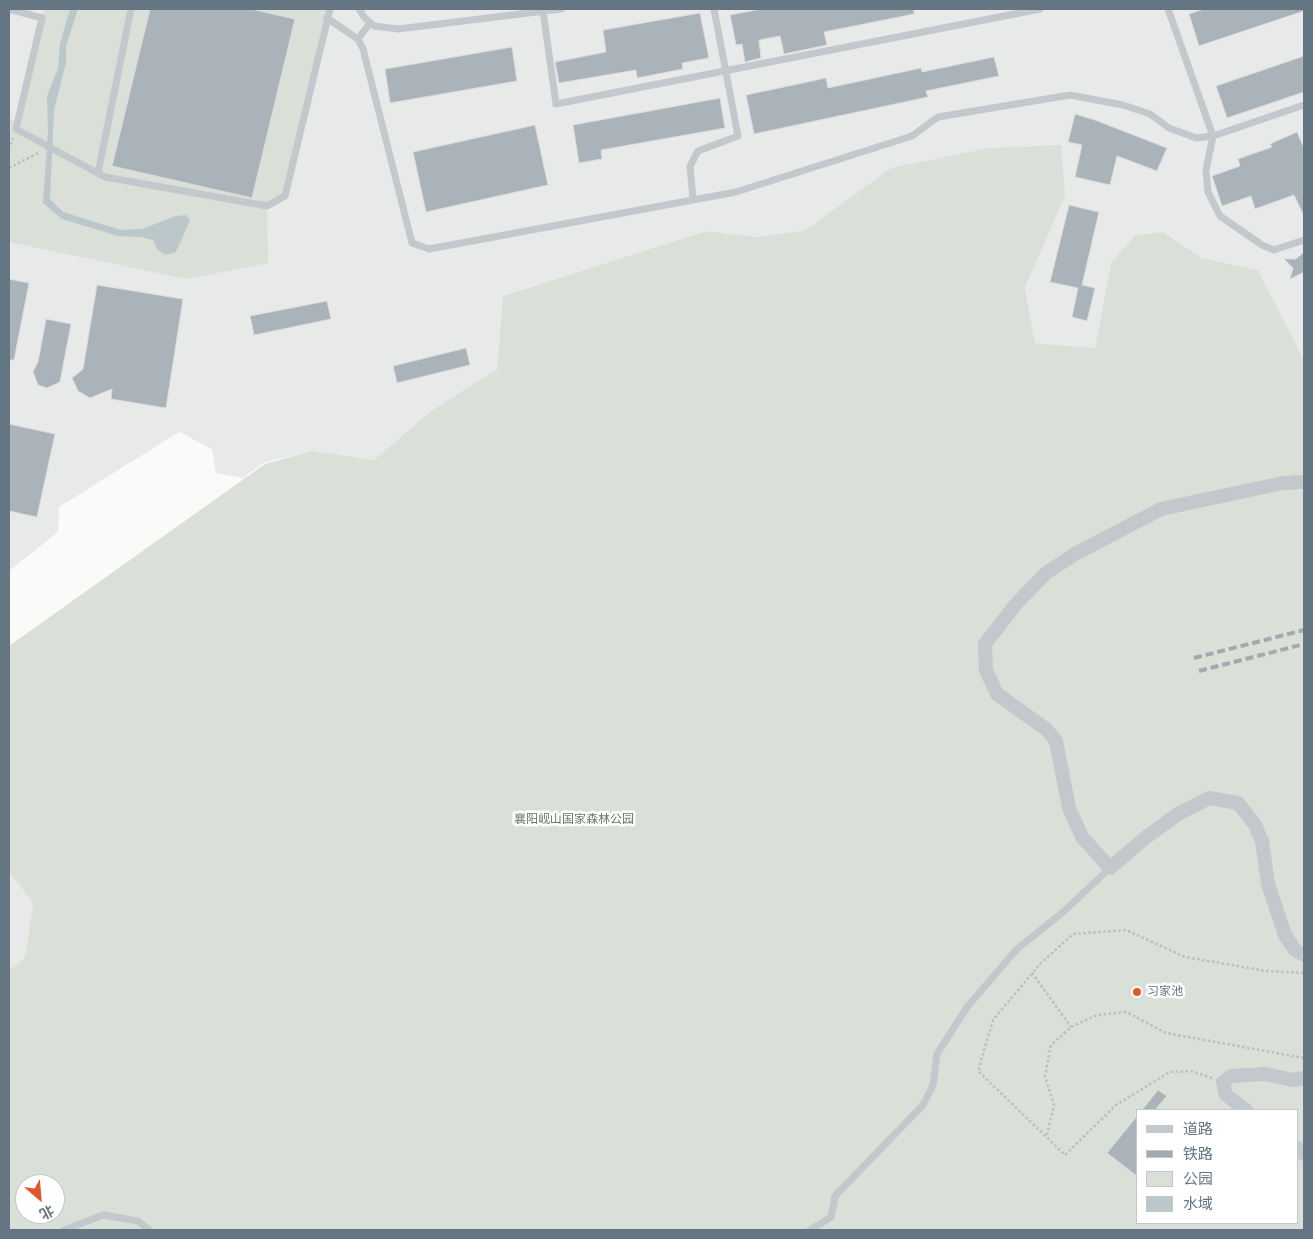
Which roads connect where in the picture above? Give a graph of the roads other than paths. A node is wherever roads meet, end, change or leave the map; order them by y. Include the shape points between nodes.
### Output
1 (9, 9) edge
2 (131, 9) edge
3 (330, 9) edge
4 (359, 9) edge
5 (561, 9) edge
6 (714, 9) edge
7 (1040, 9) edge
8 (1168, 9) edge
9 (543, 11) junction
10 (327, 18) junction
11 (370, 23) junction
12 (358, 39) junction
13 (726, 71) junction
14 (1304, 105) edge
15 (1213, 136) junction
16 (98, 173) junction
17 (694, 200) junction
18 (1304, 240) edge
19 (1304, 482) edge
20 (1110, 868) junction
21 (1304, 956) edge
22 (1304, 1078) edge
23 (1245, 1109) edge
24 (64, 1230) edge
25 (150, 1230) edge
26 (810, 1230) edge

1 - 16 lane via 42,18 16,129
2 - 16 lane
3 - 10 lane
4 - 11 lane
5 - 9 lane
6 - 13 lane
7 - 13 lane
8 - 15 lane
9 - 11 lane via 398,29
9 - 13 lane via 556,104
10 - 12 lane
10 - 16 lane via 285,196 267,206 105,177
11 - 12 lane
12 - 17 lane via 412,243 430,249
13 - 17 lane via 738,136 698,151 690,166
14 - 15 lane
15 - 17 lane via 1196,138 1169,128 1150,114 1070,95 938,117 912,136 736,192
15 - 18 lane via 1206,170 1208,192 1220,216 1274,250
19 - 20 street via 1283,483 1161,509 1075,554 1046,574 1016,604 985,644 986,670 997,694 1046,729 1056,741 1069,808 1082,837
20 - 21 street via 1178,814 1201,802 1209,798 1238,803 1255,825 1262,841 1268,884 1284,935
20 - 26 lane via 1017,949 967,1007 937,1054 933,1085 923,1104 835,1196 831,1217
22 - 23 street via 1293,1080 1257,1074 1231,1076 1223,1082 1226,1095
24 - 25 lane via 103,1215 138,1221

